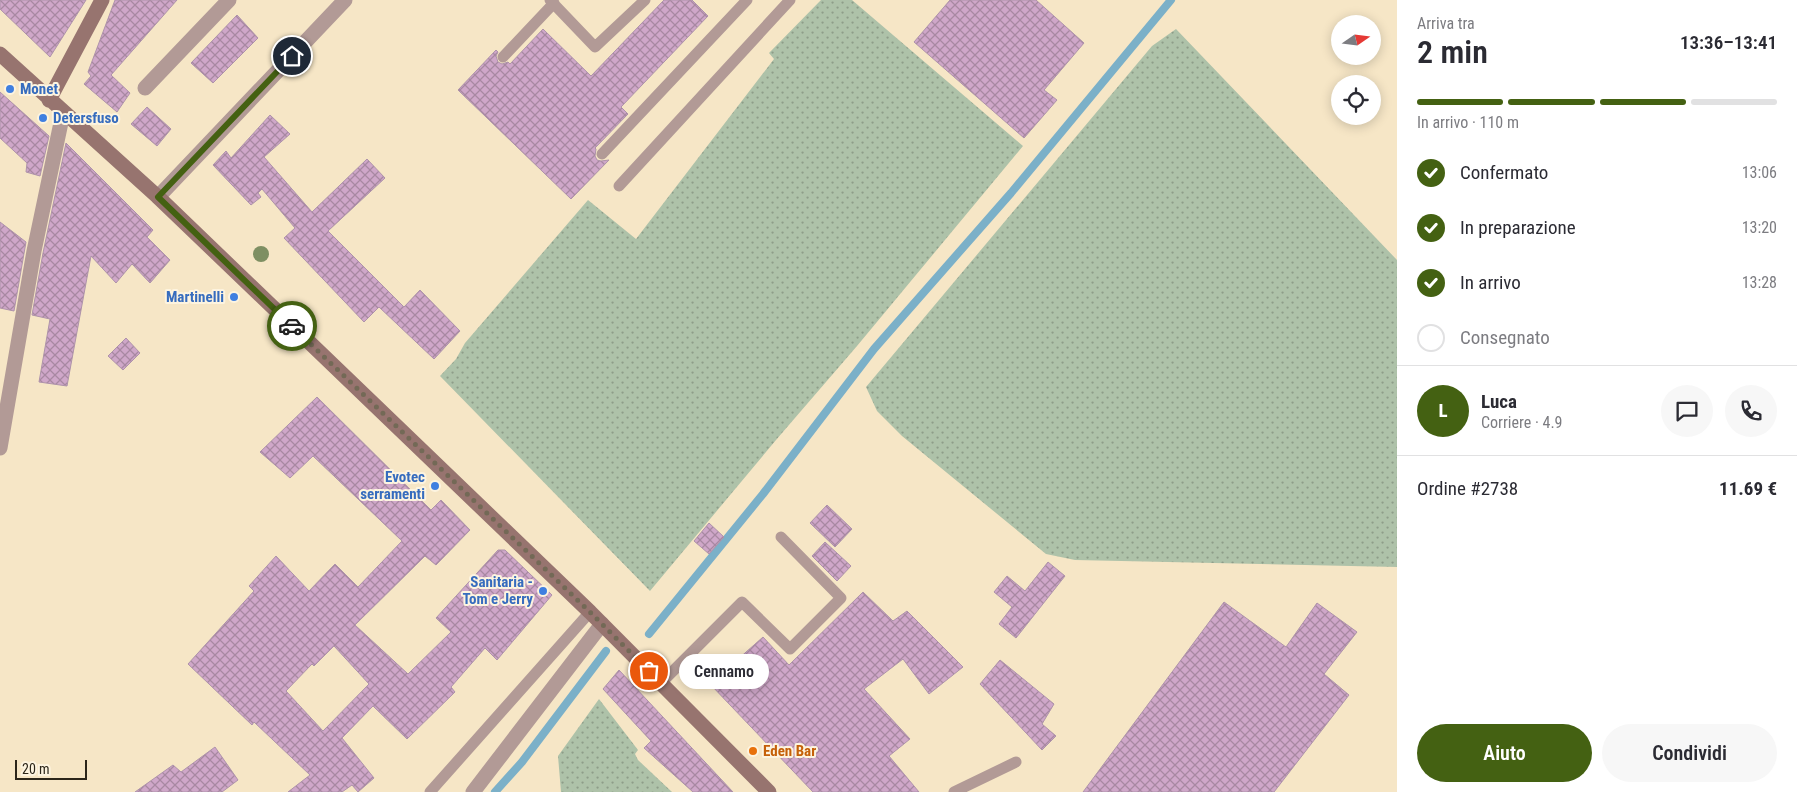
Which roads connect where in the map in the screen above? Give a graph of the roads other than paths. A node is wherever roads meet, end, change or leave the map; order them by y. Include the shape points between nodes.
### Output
1 (102, 0) edge
2 (229, 0) edge
3 (345, 0) edge
4 (645, 0) edge
5 (747, 0) edge
6 (790, 0) edge
7 (552, 2) edge
8 (0, 54) edge
9 (503, 57) dead end
10 (145, 88) dead end
11 (49, 100) junction
12 (63, 113) junction
13 (602, 154) dead end
14 (619, 186) dead end
15 (158, 197) junction
16 (0, 448) edge
17 (781, 537) dead end
18 (590, 612) junction
19 (602, 624) junction
20 (661, 683) junction
21 (1016, 762) dead end
22 (430, 792) edge
23 (473, 792) edge
24 (770, 792) edge
25 (954, 792) edge

1 - 11 main road
2 - 10 street
3 - 15 street
4 - 7 lane via 594,47
5 - 13 lane
6 - 14 lane
7 - 9 lane
8 - 11 main road
11 - 12 main road
12 - 15 main road
12 - 16 street via 34,251
15 - 18 main road
17 - 20 lane via 841,598 790,650 742,602
18 - 19 main road
18 - 22 lane
19 - 20 main road
19 - 23 street
20 - 24 main road
21 - 25 lane

